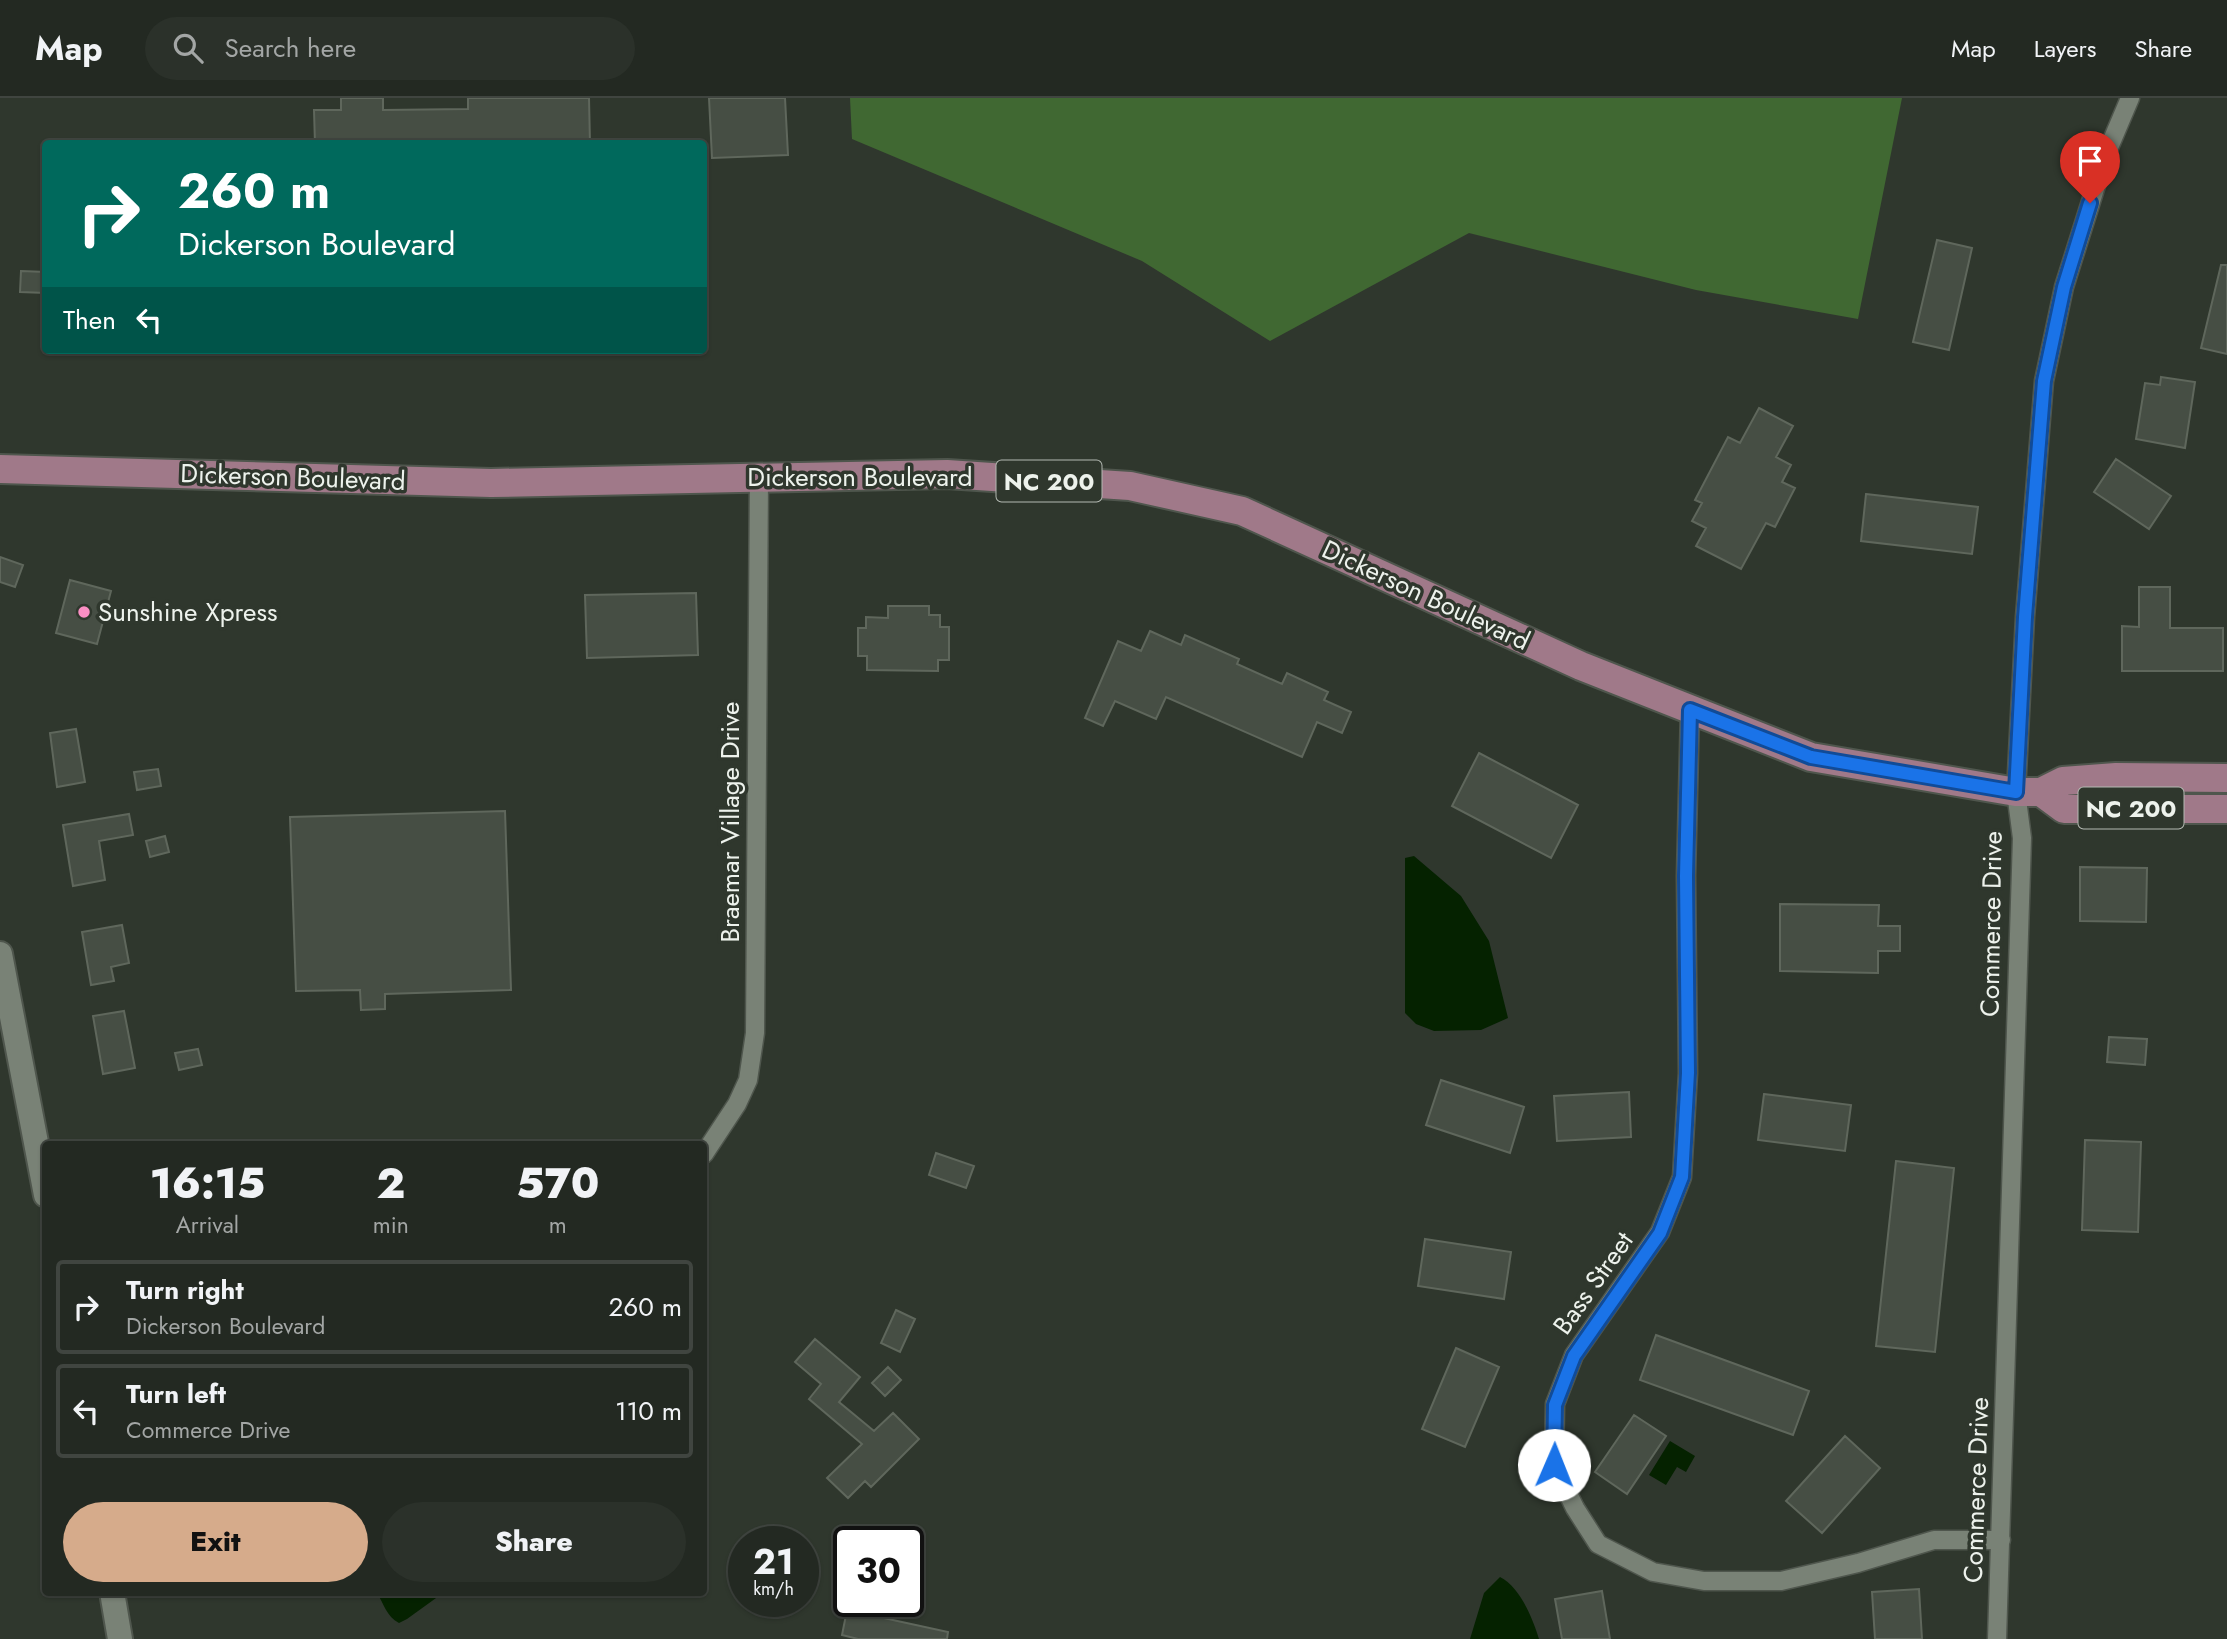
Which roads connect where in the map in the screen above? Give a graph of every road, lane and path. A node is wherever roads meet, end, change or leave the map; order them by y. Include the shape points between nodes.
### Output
1 (2130, 98) edge
2 (0, 469) edge
3 (759, 477) junction
4 (1690, 710) junction
5 (2227, 778) edge
6 (2028, 792) junction
7 (2227, 809) edge
8 (0, 954) edge
9 (707, 1149) edge
10 (42, 1174) edge
11 (2001, 1540) junction
12 (113, 1596) edge
13 (120, 1639) edge
14 (1997, 1639) edge

1 - 6 street, Commerce Drive via 2105,157 2064,287 2044,381 2025,617
2 - 3 main road, Dickerson Boulevard / NC 200 via 491,483
3 - 4 main road, Dickerson Boulevard / NC 200 via 947,474 1130,486 1242,511 1569,661
3 - 9 street, Braemar Village Drive via 756,1027 748,1080
4 - 6 main road, Dickerson Boulevard / NC 200 via 1811,757
4 - 11 street, Bass Street via 1688,1073 1682,1177 1660,1233 1574,1356 1555,1405 1554,1465 1598,1544 1653,1572 1704,1581 1782,1581 1934,1540
5 - 6 main road, Dickerson Boulevard / NC 200 via 2116,777 2063,782
6 - 7 main road, Dickerson Boulevard / NC 200 via 2064,808
6 - 11 street, Commerce Drive via 2022,838
8 - 10 main road
11 - 14 street, Commerce Drive
12 - 13 main road

